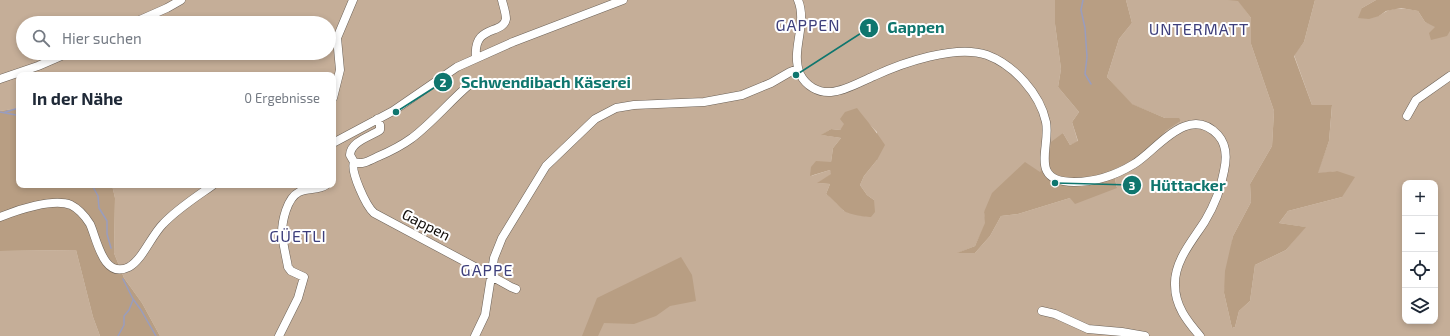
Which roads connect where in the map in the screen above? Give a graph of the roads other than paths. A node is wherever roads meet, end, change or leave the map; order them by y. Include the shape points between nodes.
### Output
1 (181, 0) edge
2 (353, 0) edge
3 (502, 0) edge
4 (622, 0) edge
5 (798, 0) edge
6 (149, 16) edge
7 (476, 57) junction
8 (52, 60) edge
9 (798, 69) junction
10 (20, 72) edge
11 (16, 74) edge
12 (1450, 76) edge
13 (0, 79) edge
14 (470, 84) dead end
15 (336, 86) edge
16 (1407, 116) dead end
17 (377, 119) junction
18 (336, 141) edge
19 (354, 162) junction
20 (209, 188) edge
21 (320, 188) edge
22 (0, 217) edge
23 (491, 276) junction
24 (516, 289) dead end
25 (1042, 311) dead end
26 (278, 336) edge
27 (476, 336) edge
28 (1145, 336) edge
29 (1200, 336) edge

1 - 6 street
2 - 15 street via 337,38 340,70
3 - 7 street via 506,19 500,27 481,36 476,44
4 - 7 street
5 - 9 street via 801,15
7 - 17 street
8 - 10 street
9 - 23 street via 742,95 704,102 634,105 616,108 595,119 546,166 498,245
9 - 29 street via 802,79 809,86 829,92 844,89 898,66 925,58 967,52 987,55 1012,71 1035,98 1044,114 1047,127 1045,165 1052,176 1066,181 1080,182 1120,171 1143,158 1167,136 1184,126 1197,124 1209,128 1220,138 1225,149 1223,175 1210,211 1180,262 1175,282 1180,308
11 - 13 street
12 - 16 street via 1416,100
14 - 19 street via 406,142 367,162
17 - 18 street
17 - 19 street, Gappen via 380,130 351,149 350,154
19 - 23 street, Gappen via 354,174 374,213
20 - 22 street via 167,220 137,260 126,268 113,268 107,263 85,216 65,203 40,206
21 - 26 street via 298,192 291,200 283,225 282,235 288,267 304,277 298,298
23 - 24 street, Gappen
23 - 27 street via 486,309
25 - 28 street via 1088,329

